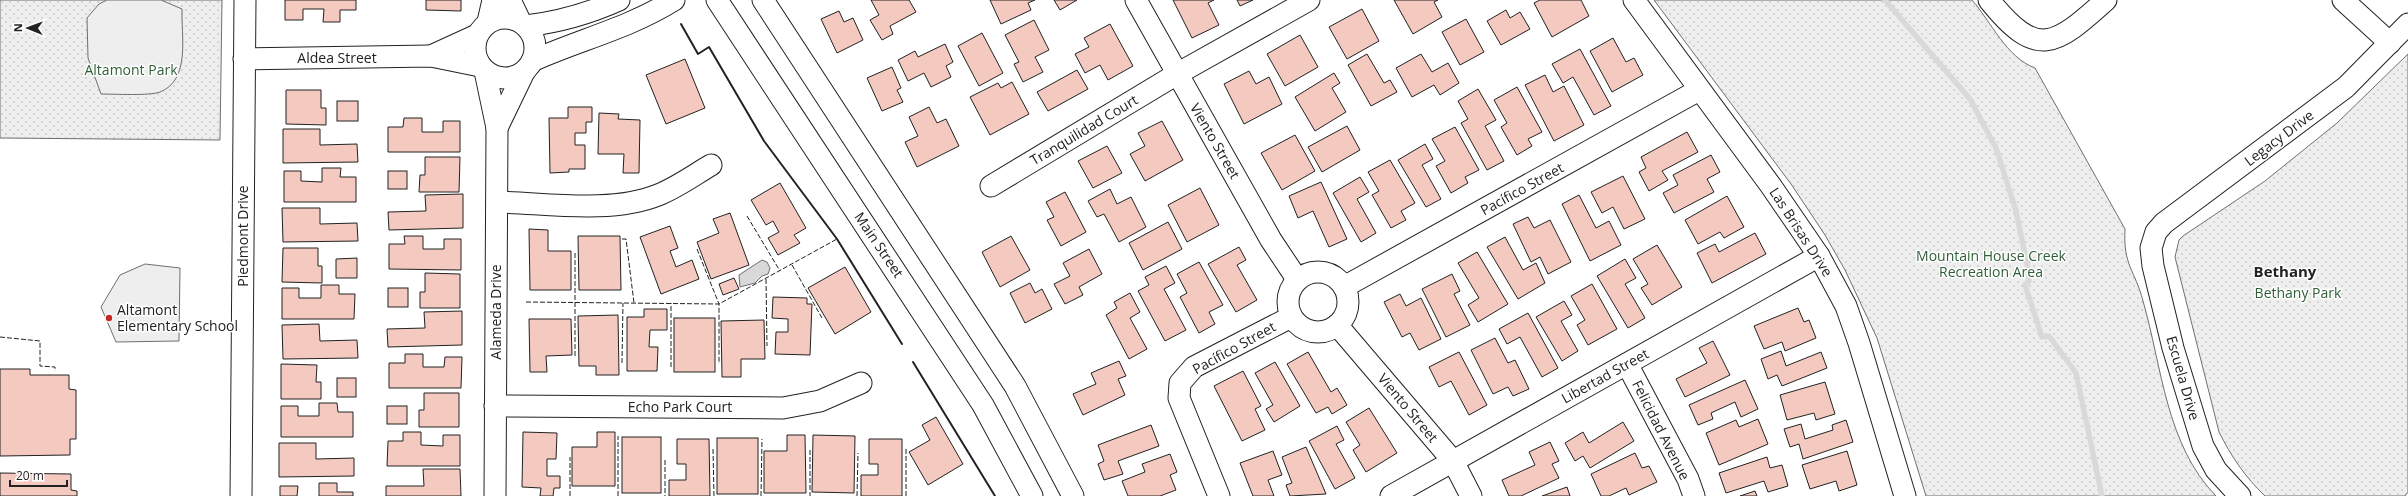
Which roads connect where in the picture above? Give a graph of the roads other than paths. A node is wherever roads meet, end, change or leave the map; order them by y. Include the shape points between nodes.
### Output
1 (245, 0) edge
2 (492, 0) edge
3 (510, 0) edge
4 (618, 0) edge
5 (674, 0) edge
6 (717, 0) edge
7 (762, 0) edge
8 (1136, 0) edge
9 (1309, 0) edge
10 (1634, 0) edge
11 (1989, 0) edge
12 (2106, 0) edge
13 (2343, 0) edge
14 (523, 24) junction
15 (2408, 24) edge
16 (483, 28) junction
17 (2390, 43) junction
18 (431, 56) junction
19 (244, 59) junction
20 (528, 66) junction
21 (482, 69) junction
22 (1177, 74) junction
23 (1699, 90) junction
24 (497, 128) junction
25 (711, 165) dead end
26 (991, 186) dead end
27 (497, 202) junction
28 (2151, 248) joint
29 (1819, 256) junction
30 (1297, 279) junction
31 (1344, 287) junction
32 (1291, 317) junction
33 (1337, 325) junction
34 (1627, 364) junction
35 (861, 383) dead end
36 (495, 406) junction
37 (1453, 461) junction
38 (242, 496) edge
39 (495, 496) edge
40 (1032, 496) edge
41 (1073, 496) edge
42 (1219, 496) edge
43 (1391, 496) edge
44 (1471, 496) edge
45 (1694, 496) edge
46 (1905, 496) edge
47 (2240, 496) edge

1 - 19 street, Piedmont Drive
2 - 16 street
3 - 14 street
4 - 14 street via 557,22
5 - 20 street via 627,25 596,38 565,46
6 - 40 street, Main Street via 983,405
7 - 41 street via 1015,386
8 - 22 street, Viento Street
9 - 22 street, Tranquilidad Court
10 - 23 street, Las Brisas Drive
11 - 12 street via 2014,29 2032,40 2050,40 2074,29
13 - 17 street
14 - 16 street via 504,17
14 - 20 street via 535,43
15 - 17 street, Legacy Drive
16 - 18 street, Aldea Street
16 - 21 street via 474,51
17 - 28 street, Legacy Drive via 2346,87 2164,223 2156,232
18 - 19 street, Aldea Street
18 - 21 street, Aldea Street
19 - 38 street, Piedmont Drive
20 - 21 street via 514,77 504,78
20 - 24 street, Alameda Drive
21 - 24 street, Alameda Drive
22 - 26 street, Tranquilidad Court
22 - 30 street, Viento Street
23 - 29 street, Las Brisas Drive via 1771,186
23 - 31 street, Pacífico Street
24 - 27 street, Alameda Drive
25 - 27 street via 658,195 623,203 598,206
27 - 36 street, Alameda Drive
28 - 47 street, Escuela Drive via 2158,291 2203,446 2216,470
29 - 34 street, Libertad Street
29 - 46 street, Las Brisas Drive via 1846,306
30 - 31 street via 1304,274 1322,271 1339,279
30 - 32 street, Pacífico Street via 1288,293
31 - 33 street via 1348,307
32 - 33 street, Pacífico Street via 1298,325 1312,331 1328,330
32 - 42 street, Pacífico Street via 1194,368 1180,383 1179,398
33 - 37 street, Viento Street
34 - 37 street, Libertad Street
34 - 45 street, Felicidad Avenue via 1688,479
35 - 36 street, Echo Park Court via 820,401 783,408
36 - 39 street, Alameda Drive
37 - 43 street, Libertad Street
37 - 44 street, Viento Street

